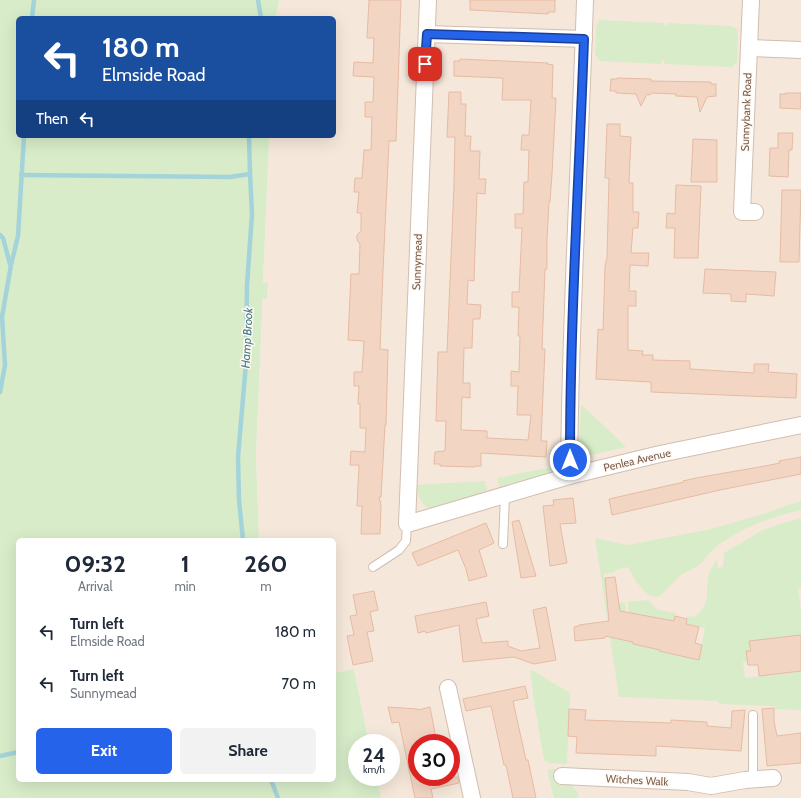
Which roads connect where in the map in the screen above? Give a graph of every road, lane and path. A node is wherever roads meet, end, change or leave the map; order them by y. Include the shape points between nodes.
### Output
1 (428, 0) edge
2 (585, 0) edge
3 (751, 0) edge
4 (427, 34) junction
5 (584, 39) junction
6 (749, 48) junction
7 (801, 50) edge
8 (755, 212) dead end
9 (801, 425) edge
10 (569, 476) junction
11 (505, 495) junction
12 (407, 524) junction
13 (503, 544) dead end
14 (373, 567) dead end
15 (448, 688) dead end
16 (753, 715) dead end
17 (562, 776) dead end
18 (773, 778) dead end
19 (754, 779) junction
20 (712, 792) edge
21 (472, 798) edge

1 - 4 street, Sunnymead
2 - 5 street
3 - 6 street, Sunnybank Road
4 - 5 street
4 - 12 street, Sunnymead
5 - 10 street
6 - 7 street
6 - 8 street, Sunnybank Road via 742,212
9 - 10 street, Penlea Avenue
10 - 11 street, Penlea Avenue
11 - 12 street, Penlea Avenue
11 - 13 lane
12 - 14 lane via 406,541 399,550
15 - 21 street
16 - 19 lane
17 - 20 street, Witches Walk via 688,782
18 - 19 street, Witches Walk
19 - 20 street, Witches Walk

